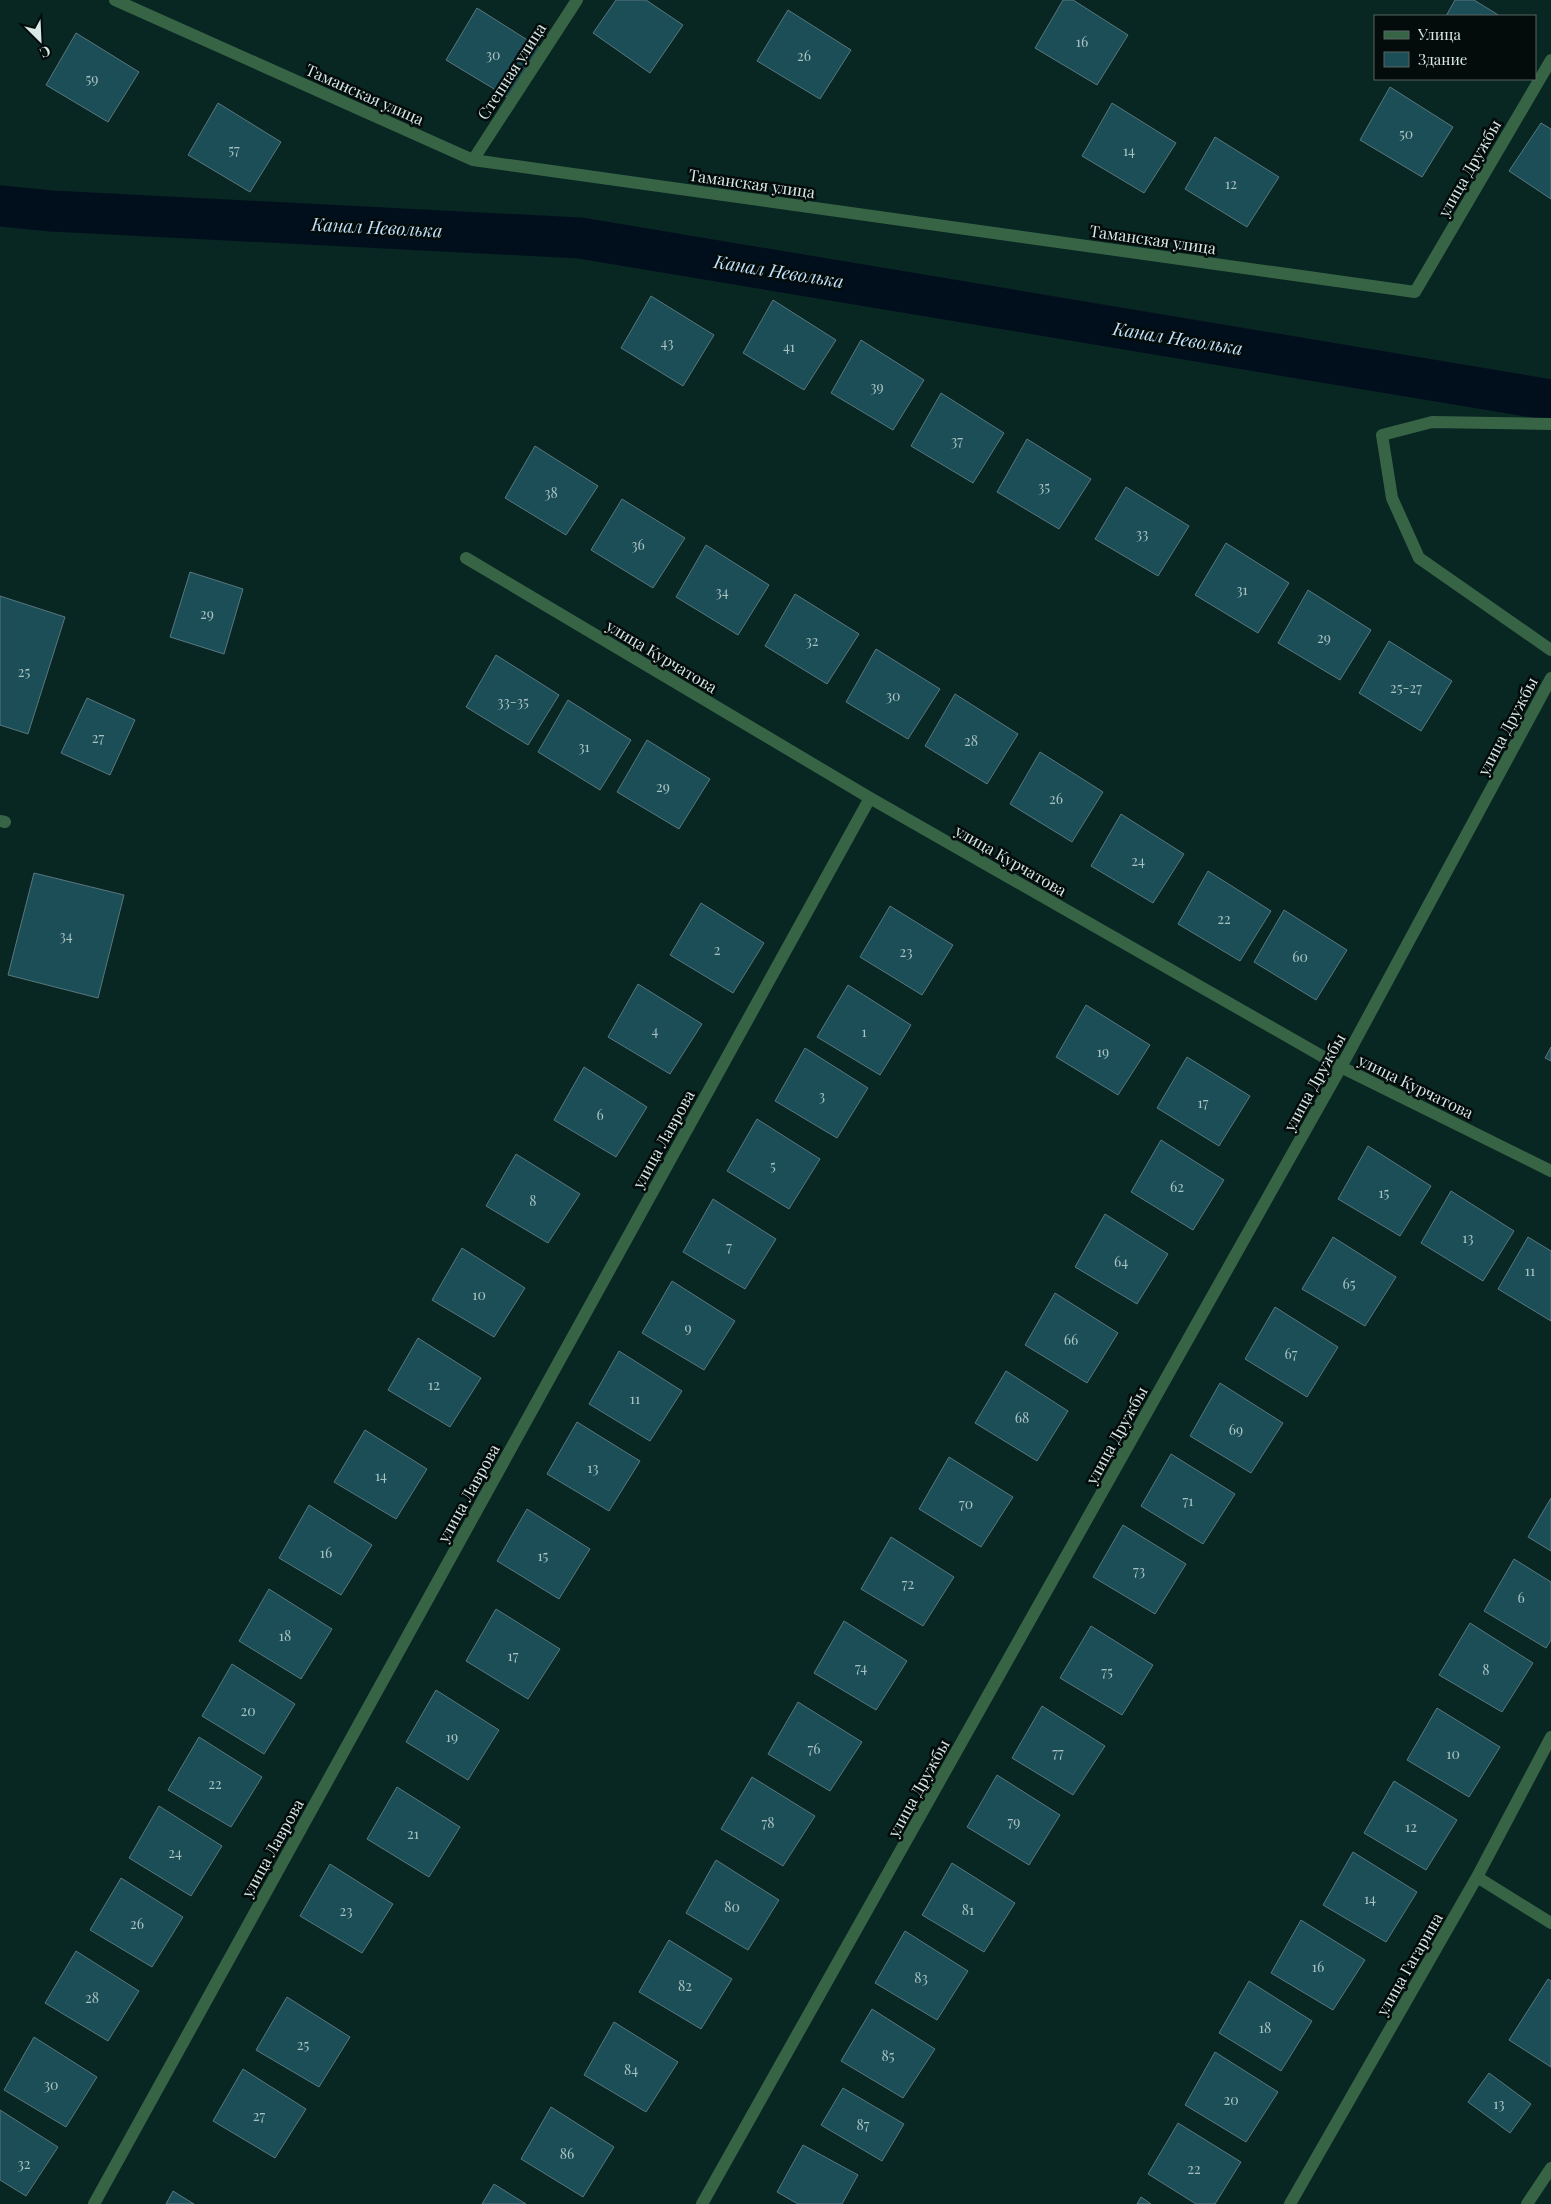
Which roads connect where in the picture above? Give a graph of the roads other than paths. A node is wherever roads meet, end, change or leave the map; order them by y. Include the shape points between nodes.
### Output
1 (115, 0) edge
2 (577, 0) edge
3 (1551, 60) edge
4 (473, 160) junction
5 (1415, 292) joint
6 (1551, 424) edge
7 (466, 558) dead end
8 (1551, 650) edge
9 (1551, 678) edge
10 (870, 798) junction
11 (1341, 1068) junction
12 (1551, 1171) edge
13 (1551, 1736) edge
14 (1477, 1877) junction
15 (1551, 1922) edge
16 (1551, 2168) edge
17 (94, 2204) edge
18 (702, 2204) edge
19 (1290, 2204) edge
20 (1526, 2204) edge

1 - 4 street, Таманская улица
2 - 4 street, Степная улица
3 - 5 street, улица Дружбы
4 - 5 street, Таманская улица
6 - 8 street via 1432,422 1382,435 1392,498 1419,558
7 - 10 street, улица Курчатова
9 - 11 street, улица Дружбы
10 - 11 street, улица Курчатова
10 - 17 street, улица Лаврова
11 - 12 street, улица Курчатова
11 - 18 street, улица Дружбы
13 - 14 street, улица Гагарина
14 - 15 street
14 - 19 street, улица Гагарина
16 - 20 street

